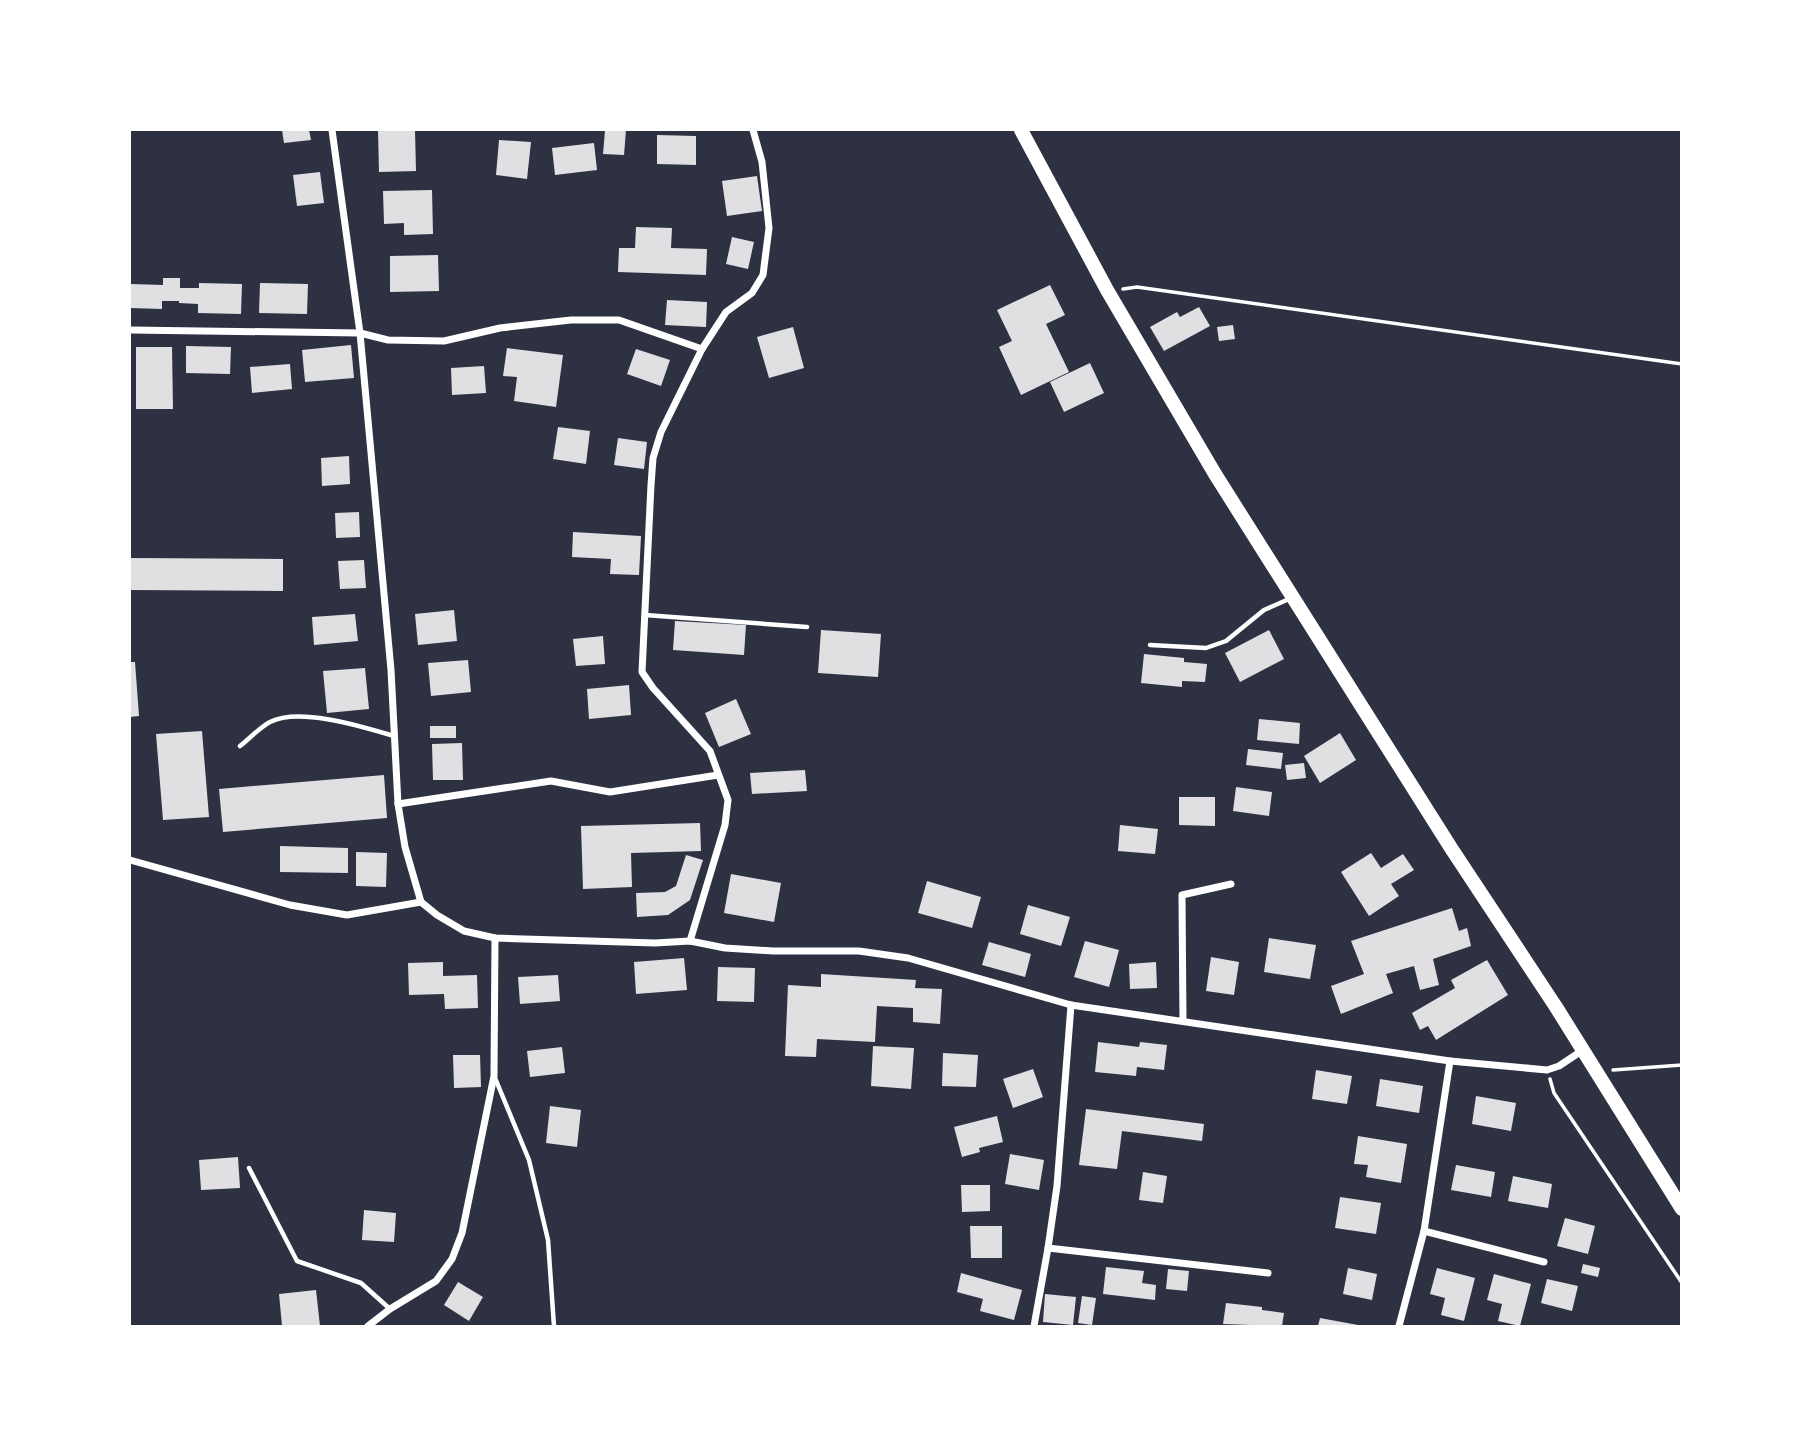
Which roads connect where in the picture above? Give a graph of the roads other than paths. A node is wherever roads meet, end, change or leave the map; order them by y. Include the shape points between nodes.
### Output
1 (332, 130) edge
2 (753, 130) edge
3 (1021, 130) edge
4 (130, 330) edge
5 (360, 333) junction
6 (702, 349) junction
7 (1292, 598) junction
8 (645, 615) junction
9 (807, 627) dead end
10 (1150, 645) dead end
11 (394, 736) junction
12 (240, 746) dead end
13 (718, 775) junction
14 (398, 804) junction
15 (130, 860) edge
16 (1231, 884) dead end
17 (421, 902) junction
18 (495, 938) junction
19 (690, 941) junction
20 (1072, 1005) junction
21 (1183, 1020) junction
22 (1583, 1050) junction
23 (1450, 1061) junction
24 (494, 1076) junction
25 (249, 1168) dead end
26 (1682, 1209) edge
27 (1424, 1231) junction
28 (1048, 1248) junction
29 (1544, 1262) dead end
30 (1268, 1273) dead end
31 (390, 1309) junction
32 (368, 1326) edge
33 (554, 1326) edge
34 (1034, 1326) edge
35 (1399, 1326) edge

1 - 5 street
2 - 6 street via 762,162 769,228 763,275 752,293 726,312
3 - 7 main road via 1107,290
4 - 5 street
5 - 6 street via 388,340 444,341 500,328 618,320
5 - 11 street
6 - 8 street via 653,458
7 - 10 lane via 1264,610 1216,645
7 - 22 main road
8 - 9 lane
8 - 13 street via 642,672 710,751
11 - 12 lane via 326,719 284,718
11 - 14 street
13 - 14 street via 610,792 551,781
13 - 19 street via 728,800 725,825
14 - 17 street
15 - 17 street via 290,905 347,915
16 - 21 street via 1182,895
17 - 18 street via 464,931
18 - 19 street
18 - 24 street
19 - 20 street via 725,948 859,951 908,958
20 - 21 street
20 - 28 street
21 - 23 street
22 - 23 street via 1547,1070
22 - 26 main road
23 - 27 street
24 - 31 street via 462,1233 452,1259 436,1281
24 - 33 lane via 536,1186 548,1240
25 - 31 lane via 297,1261 360,1283
27 - 29 street
27 - 35 street
28 - 30 street
28 - 34 street
31 - 32 street

